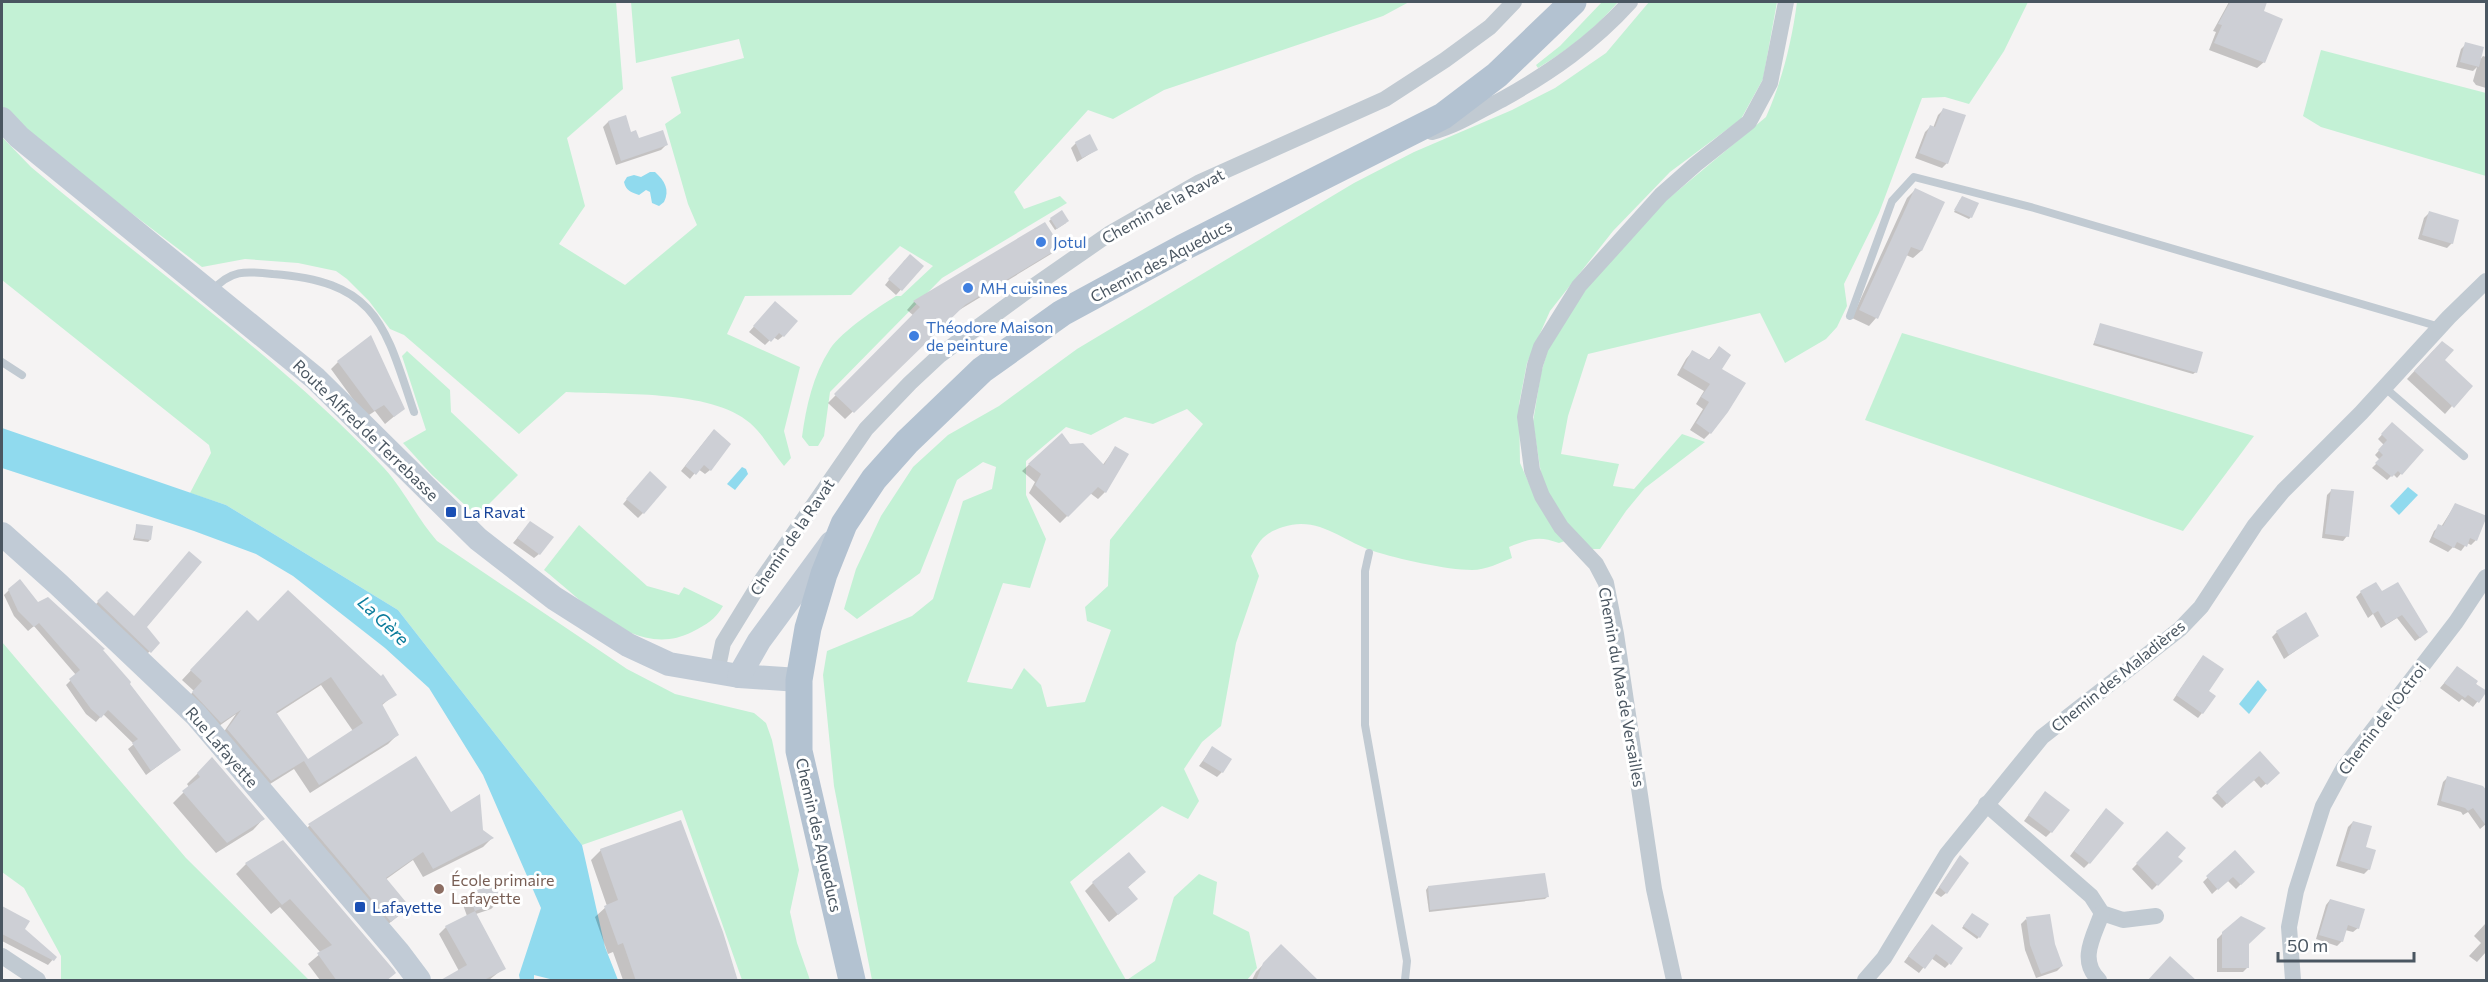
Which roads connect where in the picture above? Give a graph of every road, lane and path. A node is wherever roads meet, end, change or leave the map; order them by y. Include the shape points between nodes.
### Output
1 (1514, 2) edge
2 (1574, 2) edge
3 (1630, 2) edge
4 (1786, 2) edge
5 (2, 119) edge
6 (1385, 146) junction
7 (2487, 281) edge
8 (210, 292) junction
9 (1850, 316) dead end
10 (2440, 327) junction
11 (2, 362) edge
12 (22, 375) dead end
13 (2384, 387) junction
14 (414, 412) dead end
15 (2464, 456) dead end
16 (844, 524) junction
17 (2, 534) edge
18 (1369, 553) dead end
19 (2487, 577) edge
20 (728, 674) junction
21 (799, 680) junction
22 (1986, 804) junction
23 (2102, 913) junction
24 (2156, 916) dead end
25 (2, 956) edge
26 (38, 981) edge
27 (419, 981) edge
28 (852, 981) edge
29 (1405, 981) edge
30 (1674, 981) edge
31 (1865, 981) edge
32 (2099, 981) edge
33 (2293, 981) edge

1 - 20 street, Chemin de la Ravat via 1490,27 1385,99 1200,182 1109,234 940,355 866,429 763,578 723,643
2 - 6 main road, Chemin des Aqueducs via 1497,75 1443,116
3 - 6 street via 1590,43 1535,82 1454,126
4 - 30 street, Chemin du Mas de Versailles via 1770,83 1749,122 1661,195 1579,286 1541,347 1525,417 1532,470 1542,496 1560,526 1596,564 1606,583 1654,889
5 - 8 street, Route Alfred de Terrebasse
6 - 16 main road, Chemin des Aqueducs via 1062,313 982,370 924,426 874,479
7 - 10 street, Chemin des Maladières
8 - 14 lane via 219,281 248,271 294,275 344,288 376,317 399,366
8 - 20 street, Route Alfred de Terrebasse via 315,378 478,539 515,569 594,625 651,658
9 - 10 lane via 1892,201 1914,177 2034,208
10 - 13 street, Chemin des Maladières
11 - 12 lane
13 - 15 lane
13 - 22 street, Chemin des Maladières via 2283,491 2255,525 2201,606 2180,629 2042,737
16 - 20 street via 759,641
16 - 21 main road, Chemin des Aqueducs via 808,628
17 - 27 street, Rue Lafayette via 196,715 392,944
18 - 29 lane via 1365,570 1365,725 1407,961
19 - 33 street, Chemin de l'Octroi via 2343,769 2323,806 2289,927
20 - 21 street, Route Alfred de Terrebasse
21 - 28 main road, Chemin des Aqueducs via 799,751
22 - 23 street via 2091,896
22 - 31 street, Chemin des Maladières via 1947,854 1884,958
23 - 24 street via 2122,920
23 - 32 street via 2087,955 2088,966
25 - 26 street

